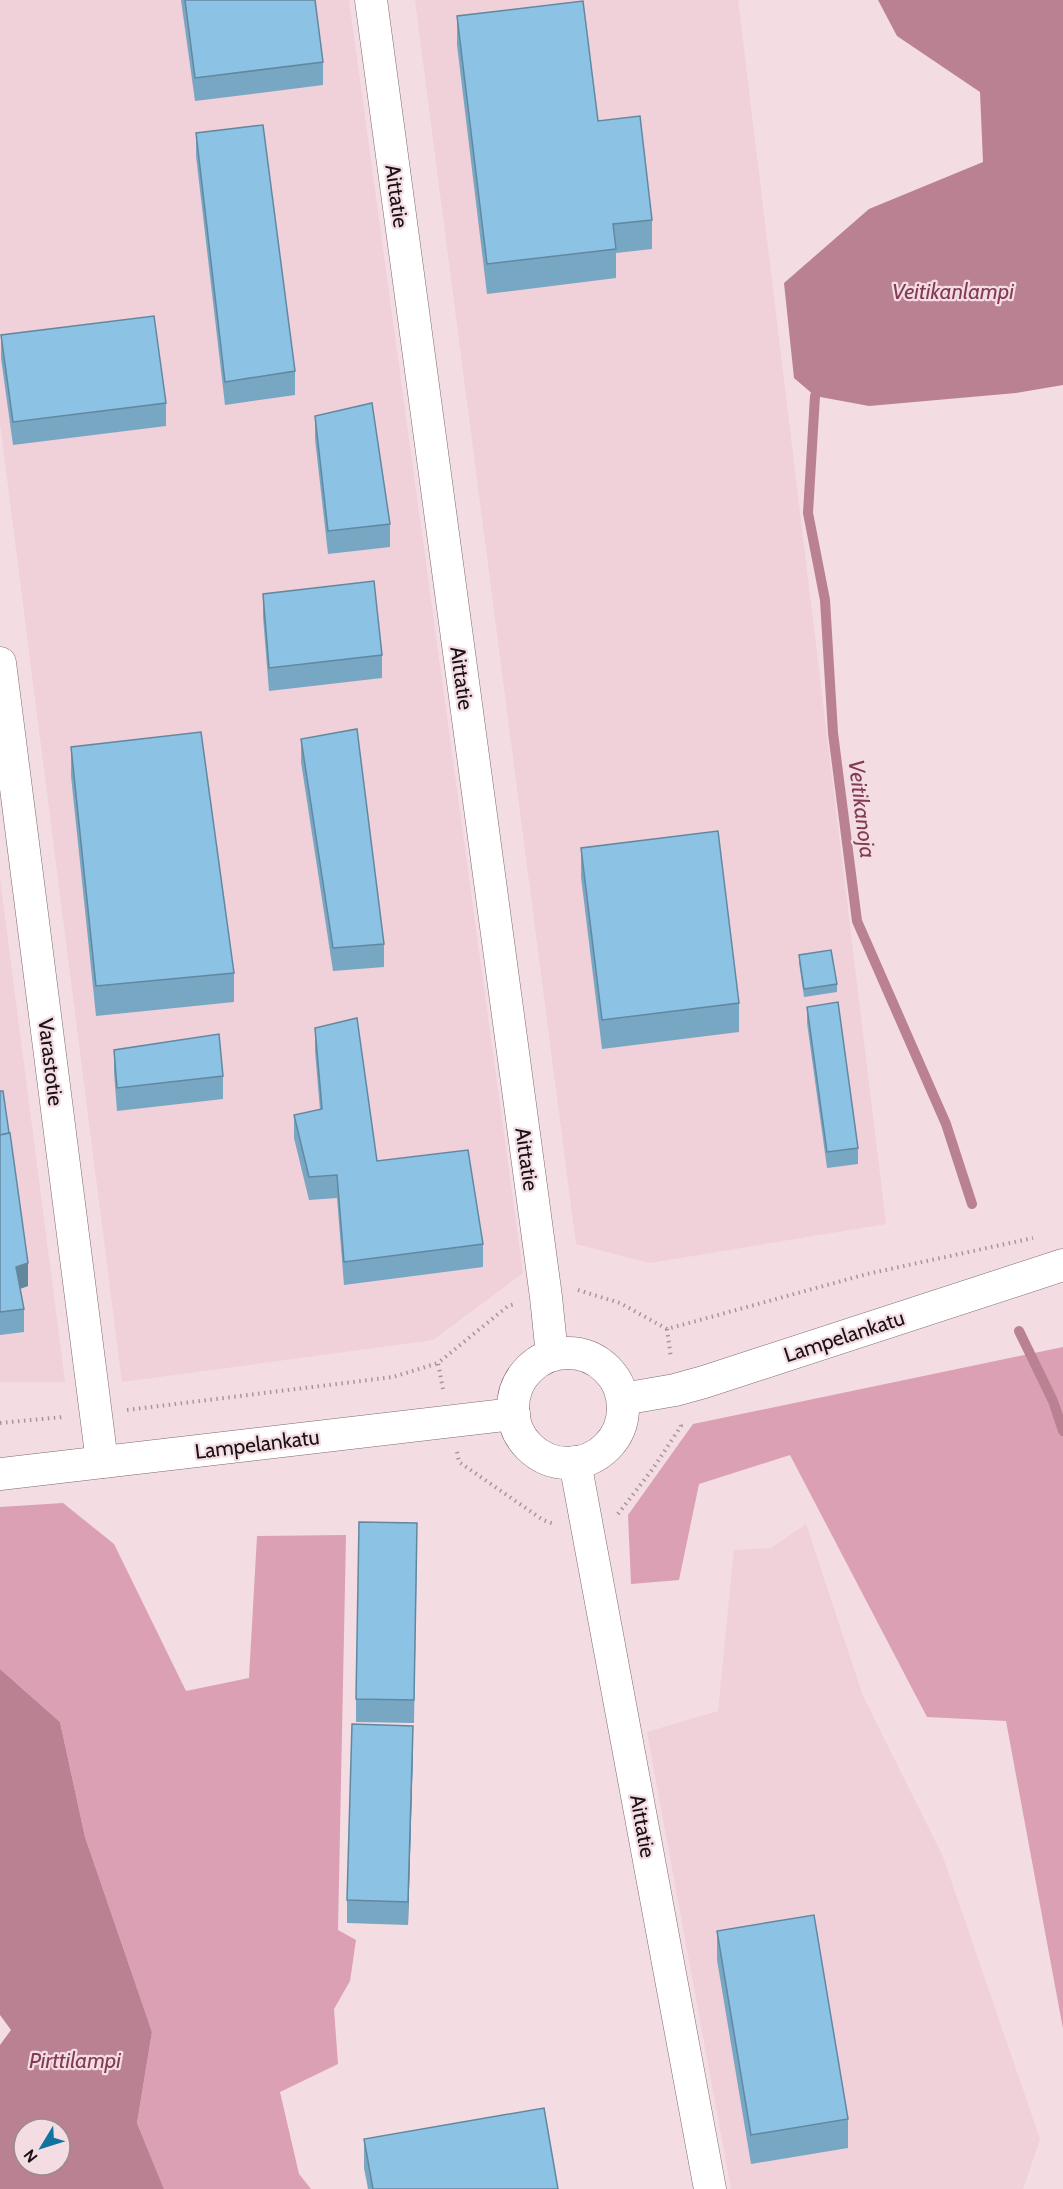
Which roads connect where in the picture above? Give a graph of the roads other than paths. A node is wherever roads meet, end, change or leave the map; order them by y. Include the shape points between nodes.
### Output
1 (370, 0) edge
2 (0, 663) edge
3 (1063, 1265) edge
4 (552, 1355) junction
5 (623, 1399) junction
6 (514, 1414) junction
7 (102, 1462) junction
8 (575, 1462) junction
9 (0, 1474) edge
10 (710, 2189) edge

1 - 4 street, Aittatie
2 - 7 street, Varastotie
3 - 5 street, Lampelankatu via 675,1390
4 - 5 street via 589,1357 605,1367 617,1382
4 - 6 street via 535,1364 522,1378 515,1395
5 - 8 street via 623,1417 617,1434 592,1458
6 - 7 street, Lampelankatu
6 - 8 street via 518,1431 528,1445 558,1462
7 - 9 street, Lampelankatu
8 - 10 street, Aittatie

